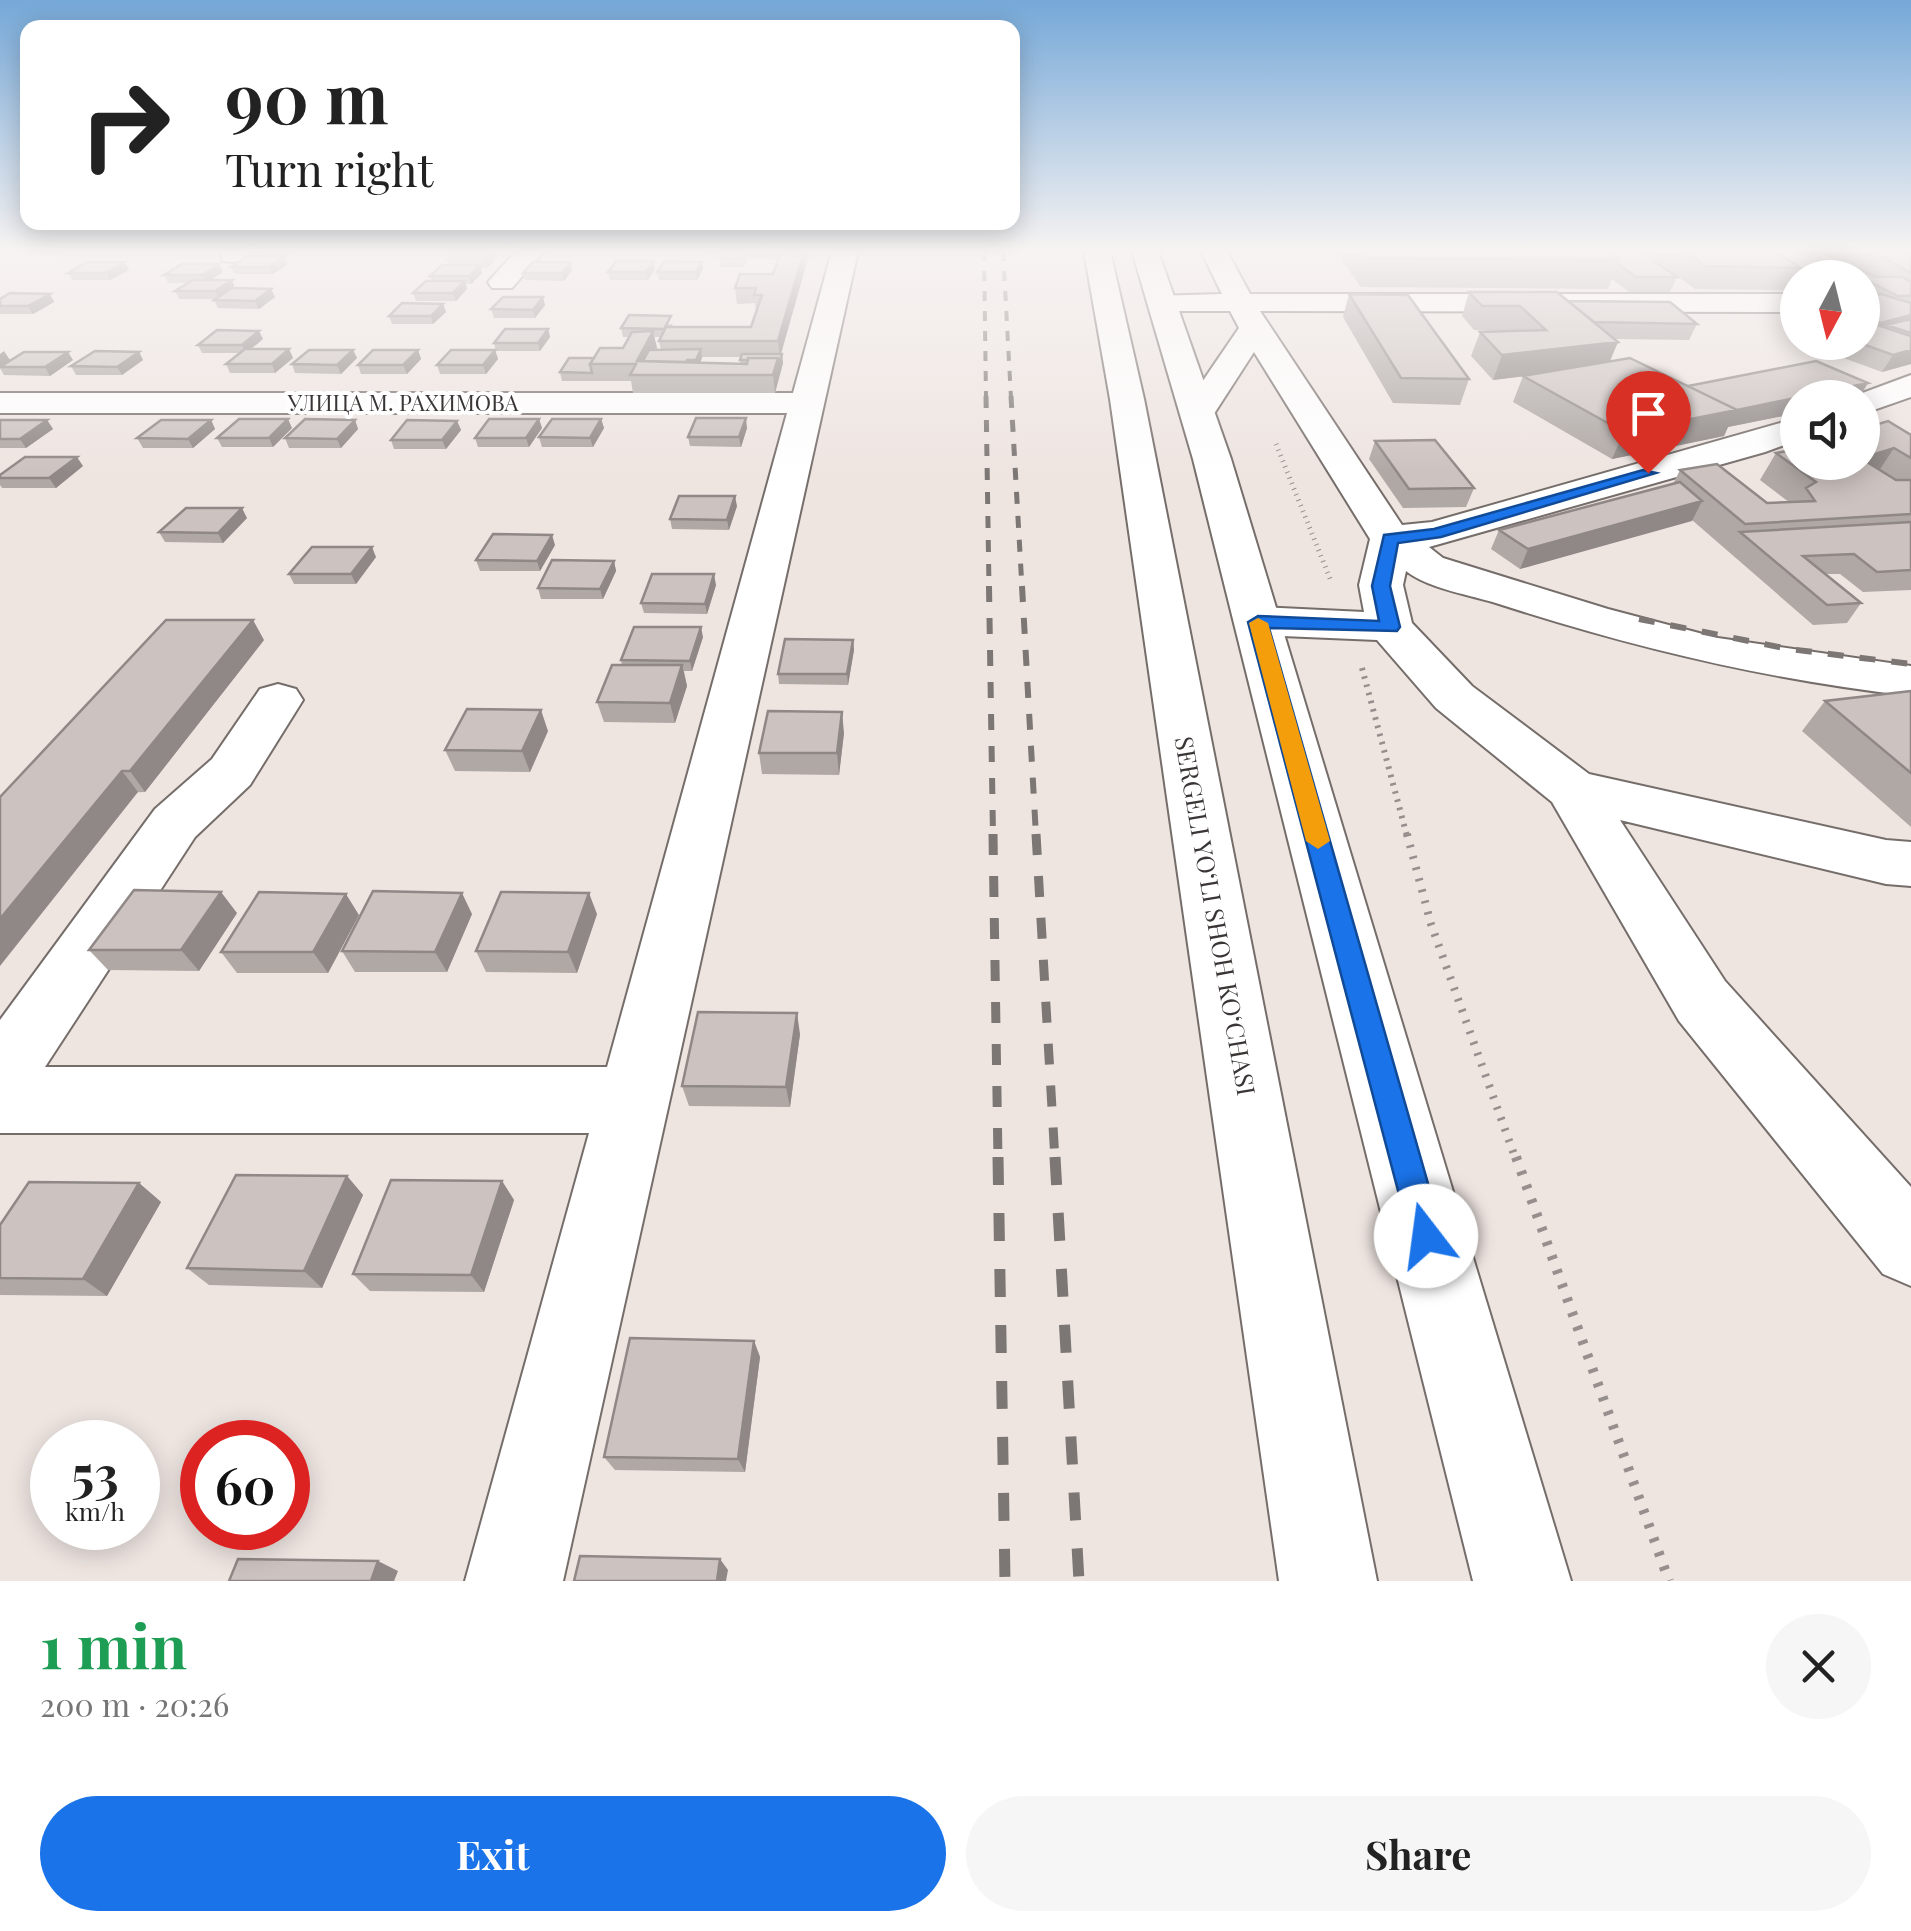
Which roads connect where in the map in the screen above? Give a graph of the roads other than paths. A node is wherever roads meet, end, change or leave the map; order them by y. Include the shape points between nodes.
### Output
1 (826, 325) edge
2 (1112, 325) edge
3 (1170, 325) edge
4 (1236, 325) edge
5 (1241, 325) edge
6 (1333, 325) edge
7 (1243, 329) junction
8 (1911, 386) edge
9 (1880, 397) edge
10 (0, 403) edge
11 (806, 403) junction
12 (1198, 412) junction
13 (1780, 434) edge
14 (1390, 538) junction
15 (1258, 622) junction
16 (1369, 626) junction
17 (1911, 680) edge
18 (278, 700) dead end
19 (1572, 788) junction
20 (1911, 864) edge
21 (0, 1076) edge
22 (0, 1100) edge
23 (633, 1100) junction
24 (1911, 1246) edge
25 (514, 1581) edge
26 (1328, 1581) edge
27 (1522, 1581) edge

1 - 11 main road
2 - 26 main road, SERGELI YO‘LI SHOH KO‘CHASI
3 - 12 main road
4 - 7 main road
5 - 7 main road
6 - 7 main road
7 - 12 main road
7 - 14 main road
8 - 9 main road
10 - 11 main road, УЛИЦА М. РАХИМОВА
11 - 23 main road
12 - 15 main road
13 - 14 main road via 1435,534
14 - 16 main road
14 - 17 main road via 1428,567 1592,619 1715,652
15 - 16 main road
15 - 27 main road
16 - 19 main road
18 - 21 main road via 231,772 175,823
19 - 20 main road
19 - 24 main road via 1702,1001
22 - 23 main road
23 - 25 main road

